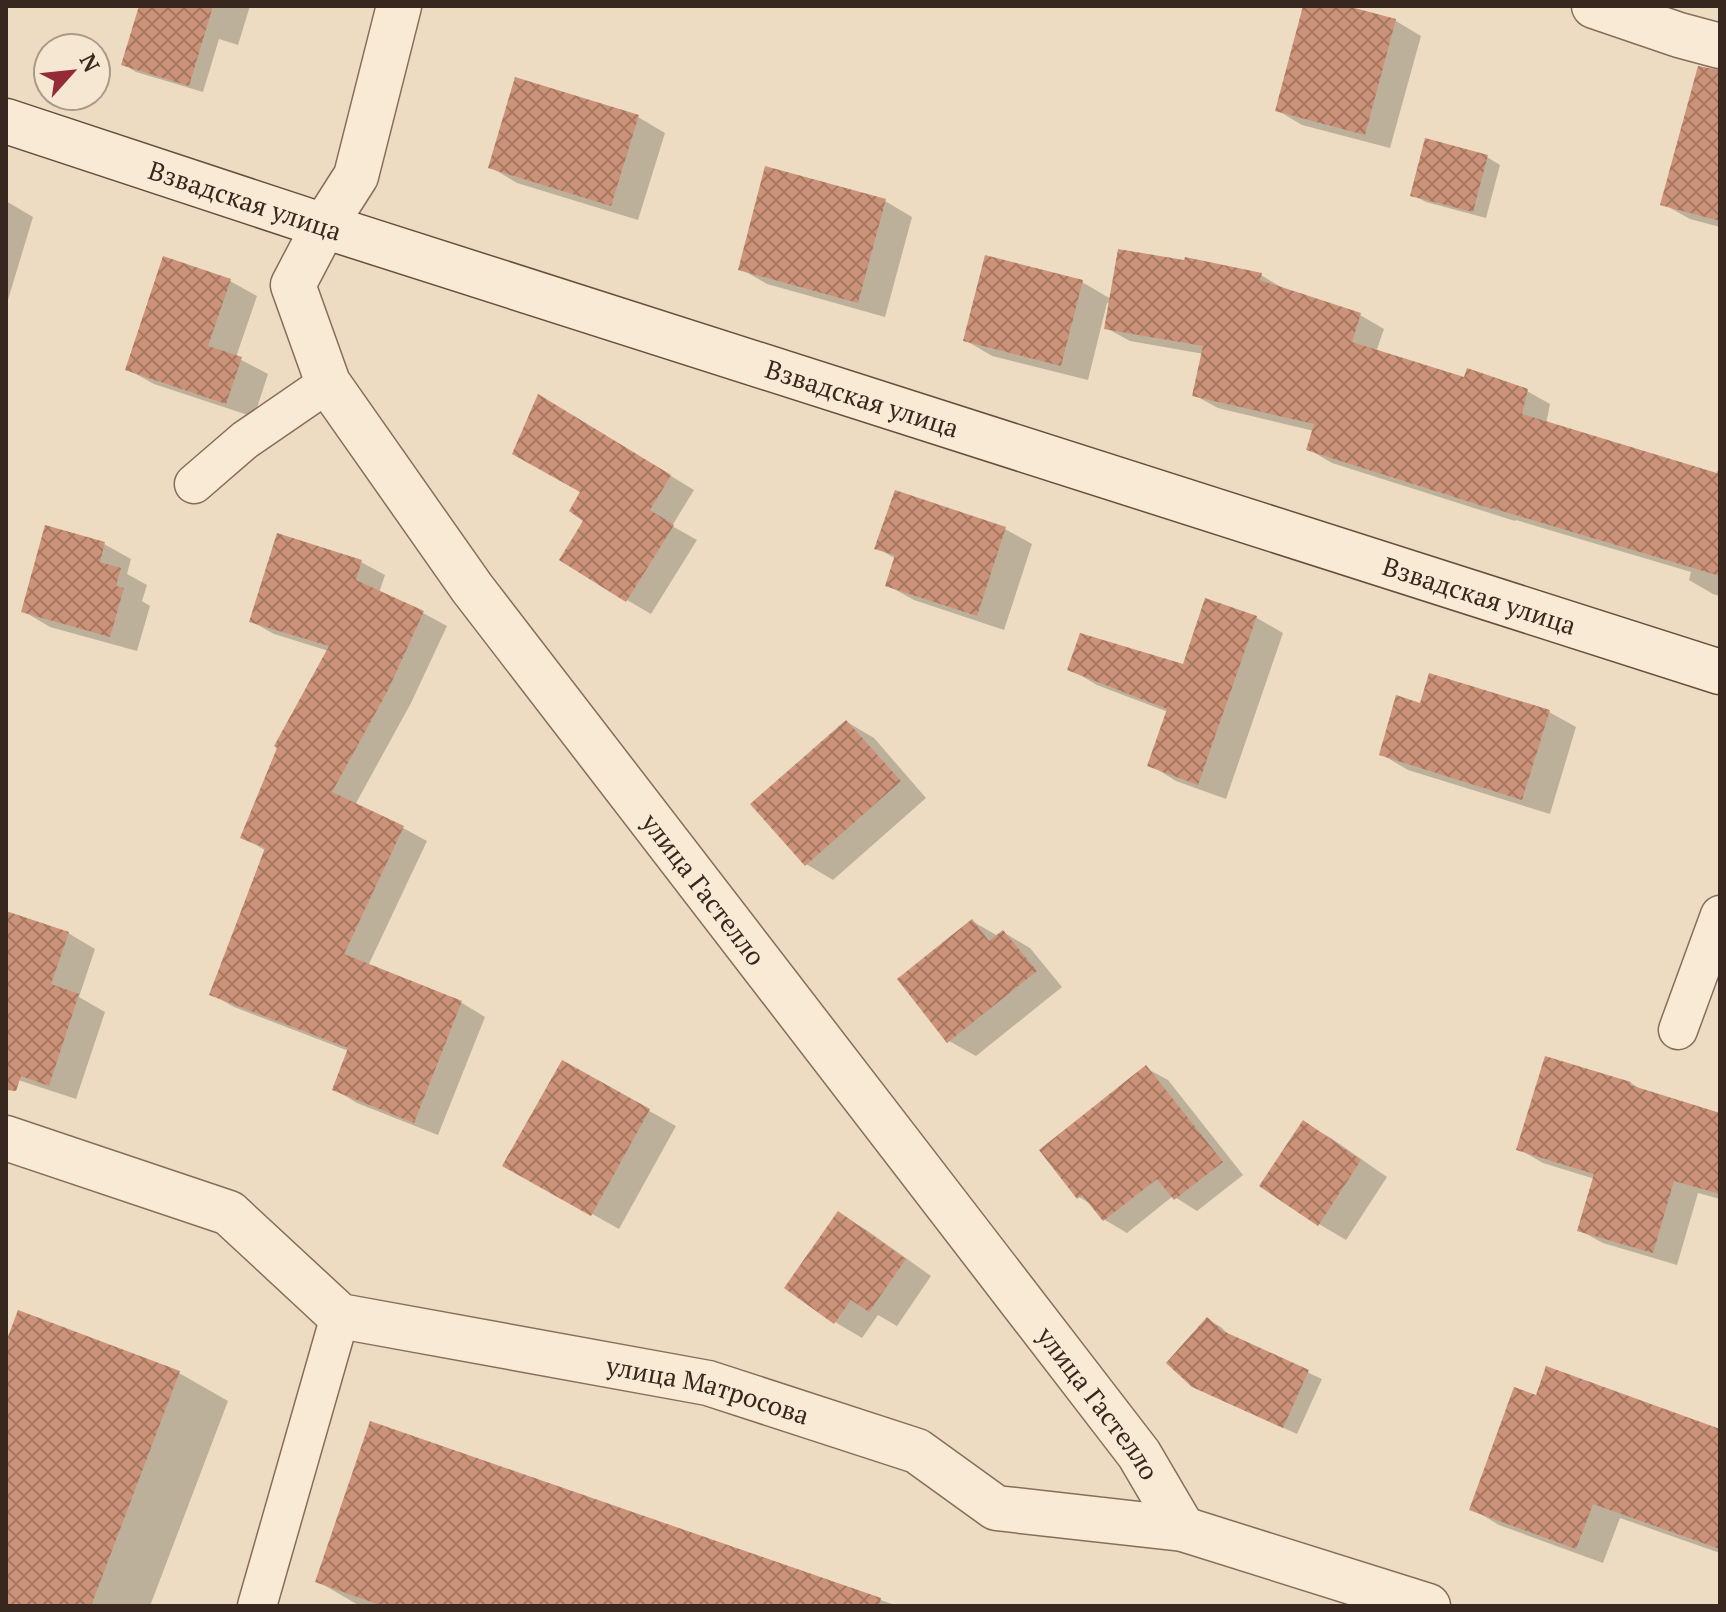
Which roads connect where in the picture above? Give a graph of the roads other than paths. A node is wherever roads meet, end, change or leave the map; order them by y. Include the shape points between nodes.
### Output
1 (399, 6) edge
2 (1594, 6) edge
3 (1720, 46) edge
4 (6, 121) edge
5 (324, 226) junction
6 (328, 383) junction
7 (194, 484) dead end
8 (1720, 672) edge
9 (1720, 915) edge
10 (1678, 1030) dead end
11 (6, 1138) edge
12 (340, 1316) junction
13 (1183, 1529) junction
14 (257, 1606) edge
15 (1428, 1606) edge

1 - 5 street, улица Гастелло via 356,176
2 - 3 street
4 - 5 street, Взвадская улица
5 - 6 street, улица Гастелло via 293,285
5 - 8 street, Взвадская улица
6 - 7 lane via 245,440
6 - 13 street, улица Гастелло via 472,588 1139,1454
9 - 10 lane
11 - 12 street via 229,1213
12 - 13 street, улица Матросова via 708,1383 917,1451 996,1508
12 - 14 lane
13 - 15 street, улица Матросова

